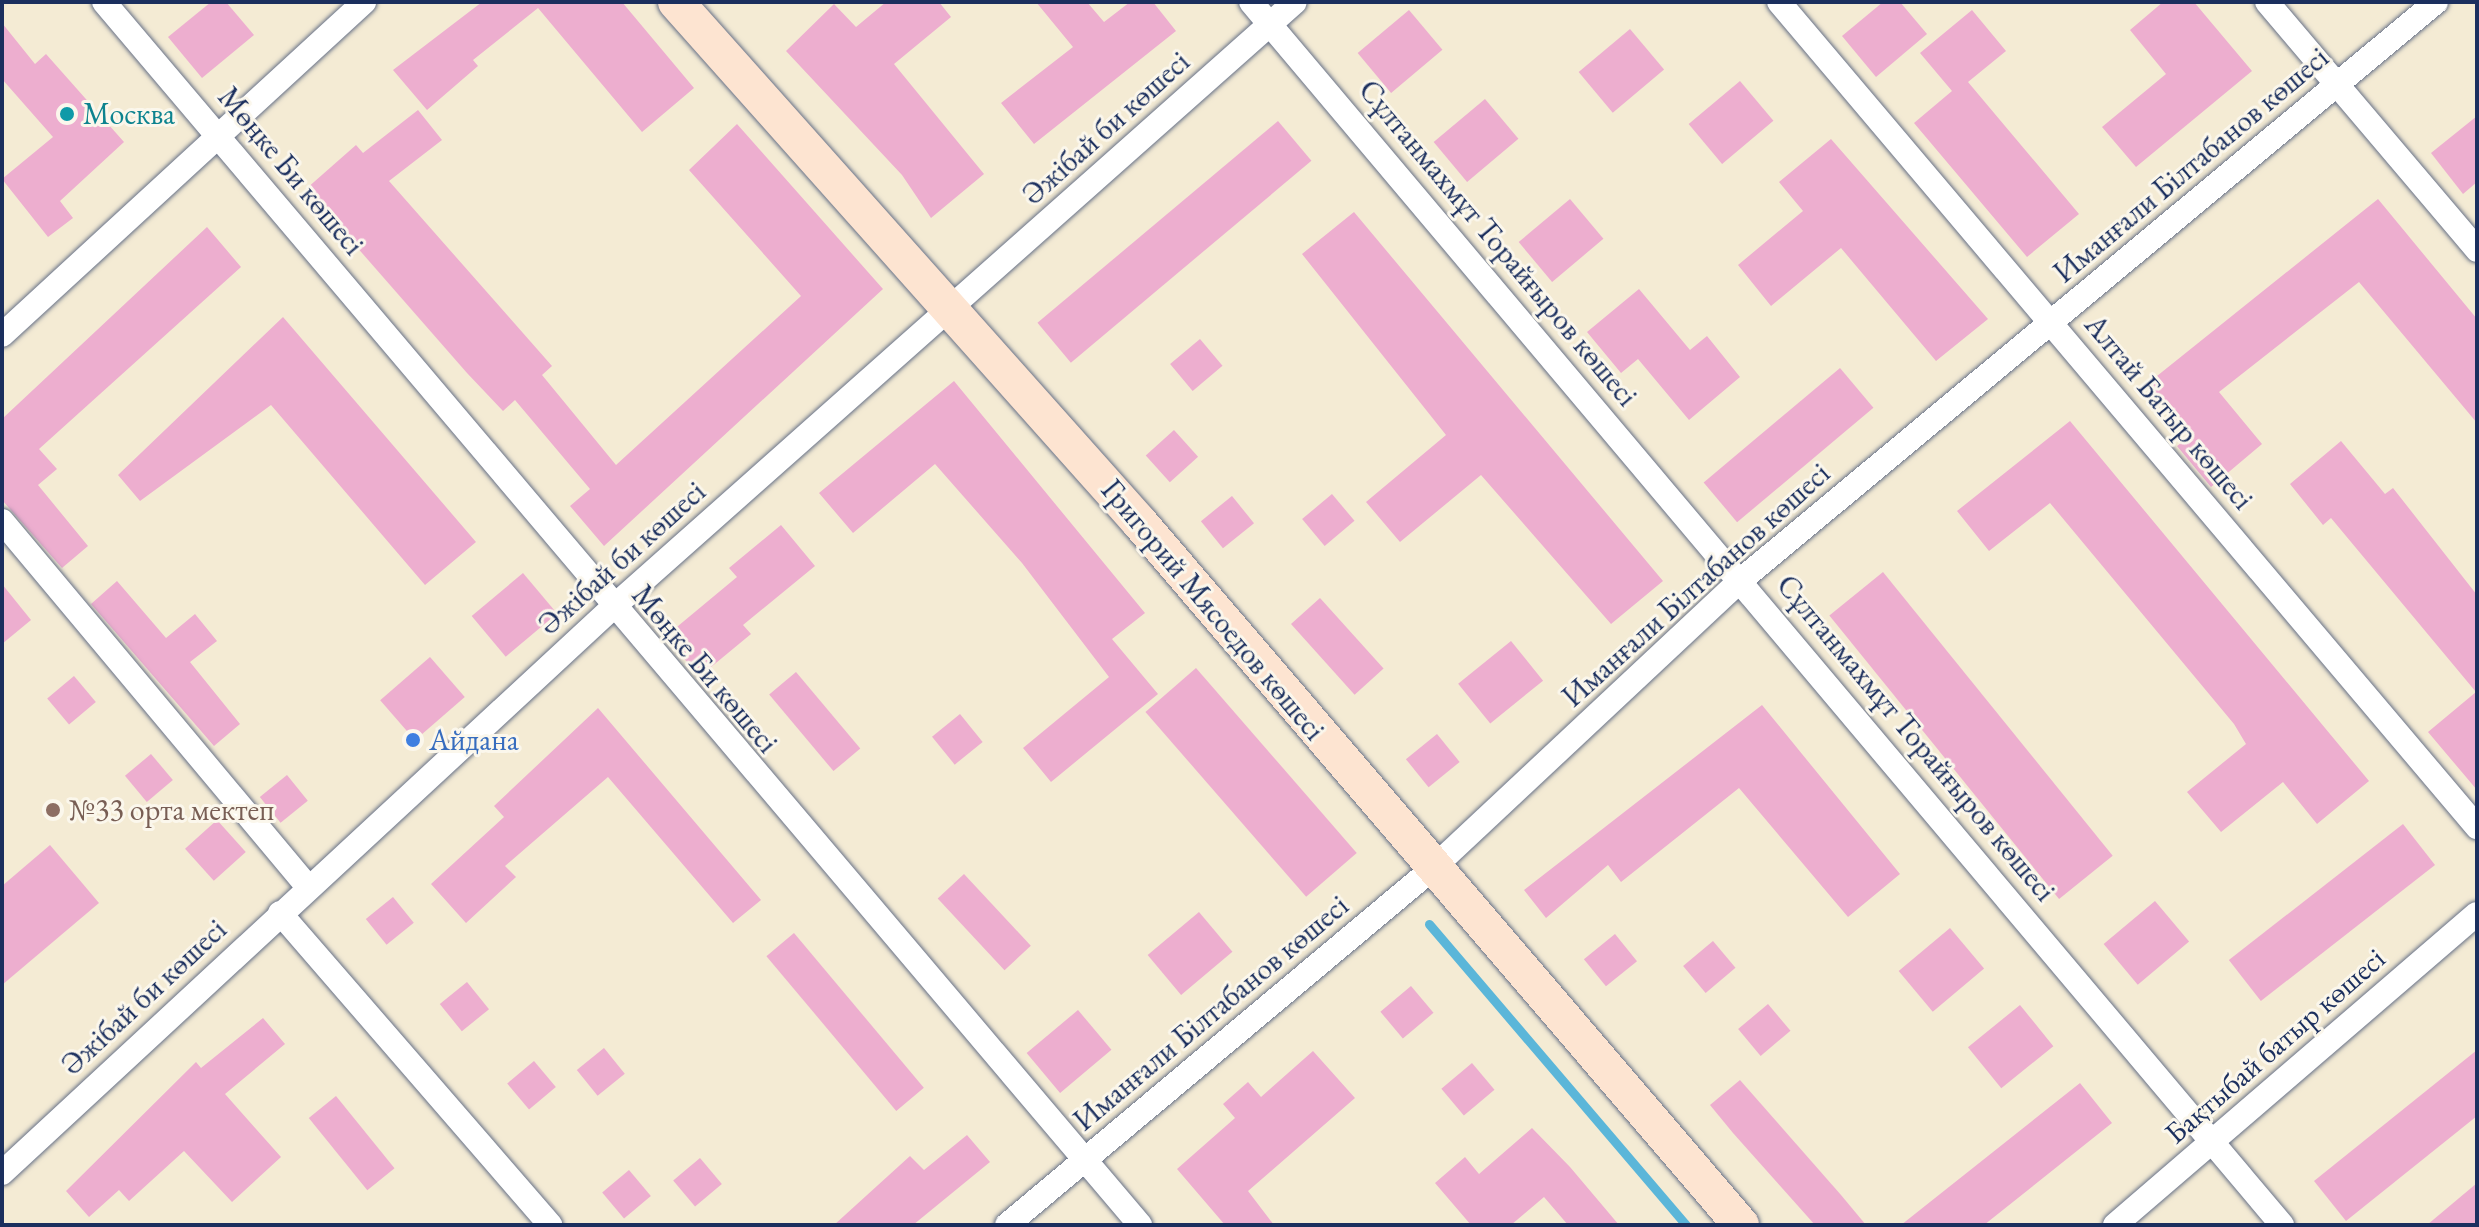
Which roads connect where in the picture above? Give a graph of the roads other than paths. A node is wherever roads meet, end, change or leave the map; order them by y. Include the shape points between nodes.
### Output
1 (104, 2) edge
2 (364, 2) edge
3 (676, 2) edge
4 (1251, 2) edge
5 (1295, 2) edge
6 (1779, 2) edge
7 (2267, 2) edge
8 (2436, 2) edge
9 (1270, 24) junction
10 (2337, 85) junction
11 (220, 135) junction
12 (2477, 250) edge
13 (951, 310) junction
14 (2053, 323) junction
15 (2, 335) edge
16 (2, 521) edge
17 (1741, 580) junction
18 (611, 609) junction
19 (2477, 827) edge
20 (1432, 869) junction
21 (308, 887) junction
22 (280, 913) junction
23 (2477, 914) edge
24 (2213, 1142) junction
25 (1084, 1163) junction
26 (2, 1173) edge
27 (550, 1225) edge
28 (1007, 1225) edge
29 (1140, 1225) edge
30 (1741, 1225) edge
31 (2115, 1225) edge
32 (2282, 1225) edge

1 - 11 street, Мөңке Би көшесі
2 - 11 street
3 - 13 main road, Григорий Мясоедов көшесі
4 - 9 street, Сұлтанмахмұт Торайғыров көшесі
5 - 9 street, Әжібай би көшесі
6 - 14 street, Алтай Батыр көшесі
7 - 10 street
8 - 10 street, Иманғали Білтабанов көшесі
9 - 13 street, Әжібай би көшесі
9 - 17 street, Сұлтанмахмұт Торайғыров көшесі
10 - 12 street
10 - 14 street, Иманғали Білтабанов көшесі
11 - 15 street
11 - 18 street, Мөңке Би көшесі
13 - 18 street, Әжібай би көшесі
13 - 20 main road, Григорий Мясоедов көшесі
14 - 17 street, Иманғали Білтабанов көшесі
14 - 19 street, Алтай Батыр көшесі
16 - 21 street
17 - 20 street, Иманғали Білтабанов көшесі
17 - 24 street, Сұлтанмахмұт Торайғыров көшесі
18 - 21 street, Әжібай би көшесі
18 - 25 street, Мөңке Би көшесі
20 - 25 street, Иманғали Білтабанов көшесі
20 - 30 main road, Григорий Мясоедов көшесі
21 - 22 street, Әжібай би көшесі
22 - 26 street, Әжібай би көшесі
22 - 27 street
23 - 24 street, Бақтыбай батыр көшесі
24 - 31 street, Бақтыбай батыр көшесі
24 - 32 street, Сұлтанмахмұт Торайғыров көшесі
25 - 28 street, Иманғали Білтабанов көшесі
25 - 29 street, Мөңке Би көшесі

